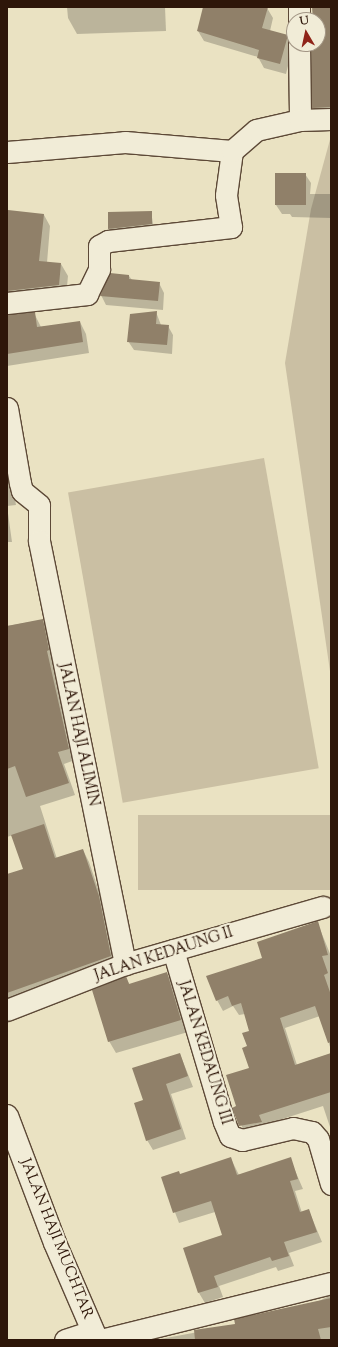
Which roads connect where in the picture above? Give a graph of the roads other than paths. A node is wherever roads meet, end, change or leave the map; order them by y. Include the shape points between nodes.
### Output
1 (299, 52) edge
2 (331, 119) edge
3 (300, 120) junction
4 (232, 151) junction
5 (7, 152) edge
6 (7, 303) edge
7 (7, 408) edge
8 (323, 907) dead end
9 (173, 950) junction
10 (125, 964) junction
11 (7, 1010) edge
12 (7, 1116) edge
13 (331, 1184) edge
14 (331, 1283) edge
15 (97, 1337) edge
16 (65, 1340) edge

1 - 3 street
2 - 3 street
3 - 4 street via 256,130
4 - 5 street via 125,142
4 - 6 street via 226,195 232,227 108,241 99,246 99,268 86,294
7 - 10 street, JALAN HAJI ALIMIN via 22,491 39,505 39,541
8 - 9 street, JALAN KEDAUNG II
9 - 10 street, JALAN KEDAUNG II
9 - 13 street, JALAN KEDAUNG III via 230,1136 236,1140 252,1139 294,1128 312,1132 318,1139
10 - 11 street, JALAN KEDAUNG II
12 - 15 street, JALAN HAJI MUCHTAR via 55,1243
14 - 15 street
15 - 16 street

